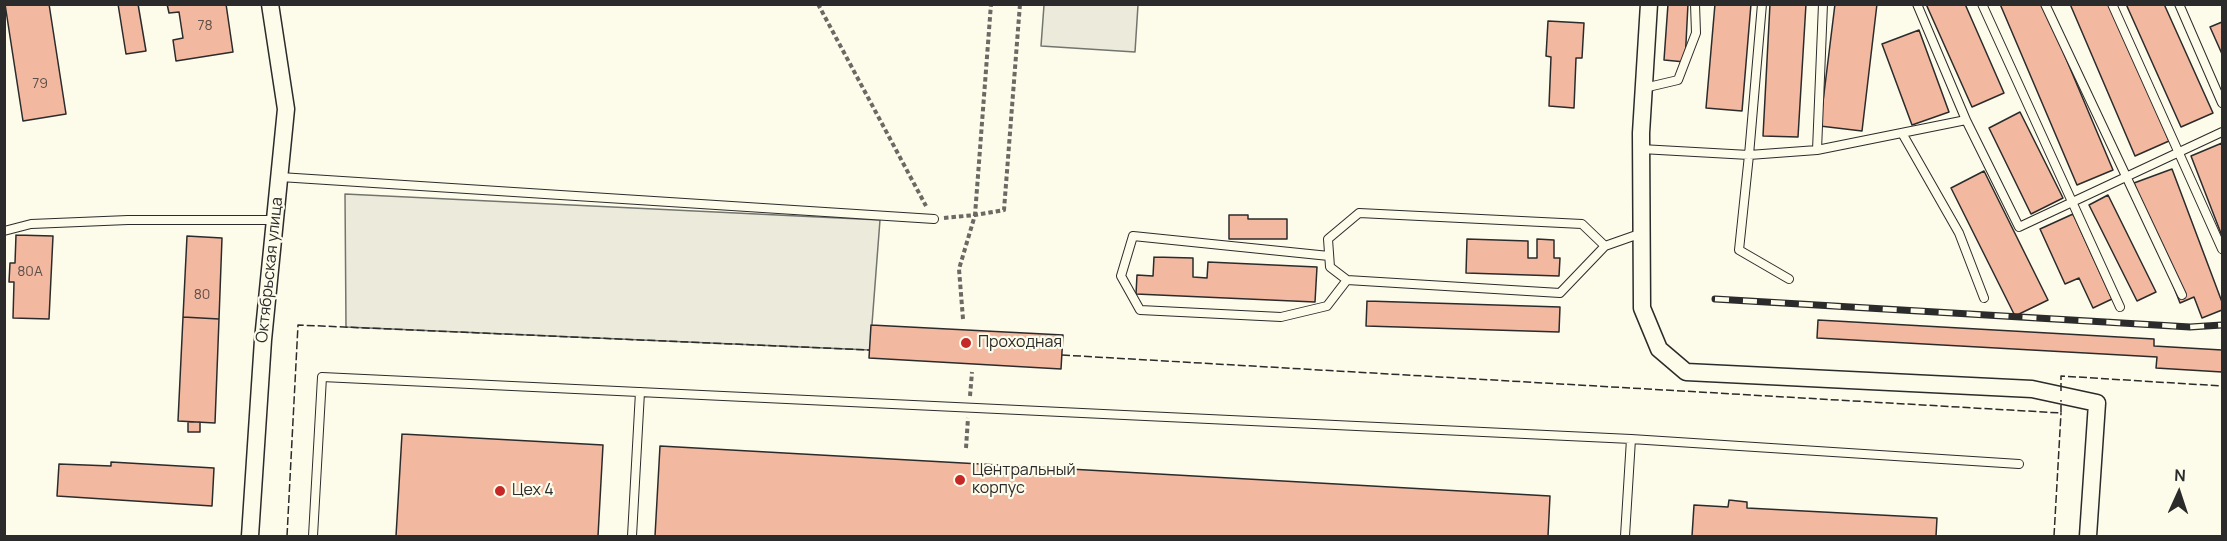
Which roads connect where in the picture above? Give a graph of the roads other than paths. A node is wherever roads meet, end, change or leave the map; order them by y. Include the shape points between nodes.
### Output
1 (270, 4) edge
2 (1649, 4) edge
3 (1695, 4) edge
4 (1762, 4) edge
5 (1822, 4) edge
6 (1917, 4) edge
7 (1982, 4) edge
8 (2045, 4) edge
9 (2112, 4) edge
10 (2179, 4) edge
11 (1644, 88) junction
12 (2223, 103) edge
13 (1966, 120) junction
14 (2223, 132) edge
15 (1902, 133) junction
16 (1641, 149) junction
17 (1817, 150) junction
18 (2178, 152) junction
19 (1749, 155) junction
20 (2127, 176) junction
21 (280, 177) junction
22 (2073, 202) junction
23 (934, 219) road end
24 (275, 220) junction
25 (4, 231) edge
26 (1642, 233) junction
27 (1605, 246) junction
28 (2223, 249) edge
29 (1329, 256) junction
30 (1789, 279) dead end
31 (1347, 280) junction
32 (2182, 295) dead end
33 (1984, 298) dead end
34 (2120, 307) dead end
35 (640, 392) junction
36 (1631, 439) junction
37 (2019, 464) dead end
38 (250, 537) edge
39 (313, 537) edge
40 (632, 537) edge
41 (1625, 537) edge
42 (2088, 537) edge

1 - 21 street, Октябрьская улица via 286,109
2 - 11 street
3 - 11 lane via 1696,33 1678,80
4 - 19 lane
5 - 17 lane
6 - 13 lane
7 - 22 lane
8 - 20 lane
9 - 18 lane
10 - 12 lane
11 - 16 street
13 - 15 lane
13 - 22 lane via 2019,227
14 - 18 lane
15 - 17 lane
15 - 33 lane via 1959,233
16 - 19 lane
16 - 26 street
17 - 19 lane
18 - 20 lane
18 - 28 lane
19 - 30 lane via 1739,250
20 - 22 lane
20 - 32 lane
21 - 23 lane
21 - 24 street, Октябрьская улица
22 - 34 lane
24 - 25 lane via 128,220 31,224
24 - 38 street, Октябрьская улица
26 - 27 lane
26 - 42 street via 1642,308 1659,349 1686,372 2032,389 2097,403
27 - 29 lane via 1582,224 1359,213 1328,239
27 - 31 lane via 1560,293
29 - 31 lane via 1330,267
29 - 31 lane via 1133,236 1121,276 1140,310 1281,317 1327,306
35 - 36 lane
35 - 39 lane via 322,377
35 - 40 lane
36 - 37 lane
36 - 41 lane

